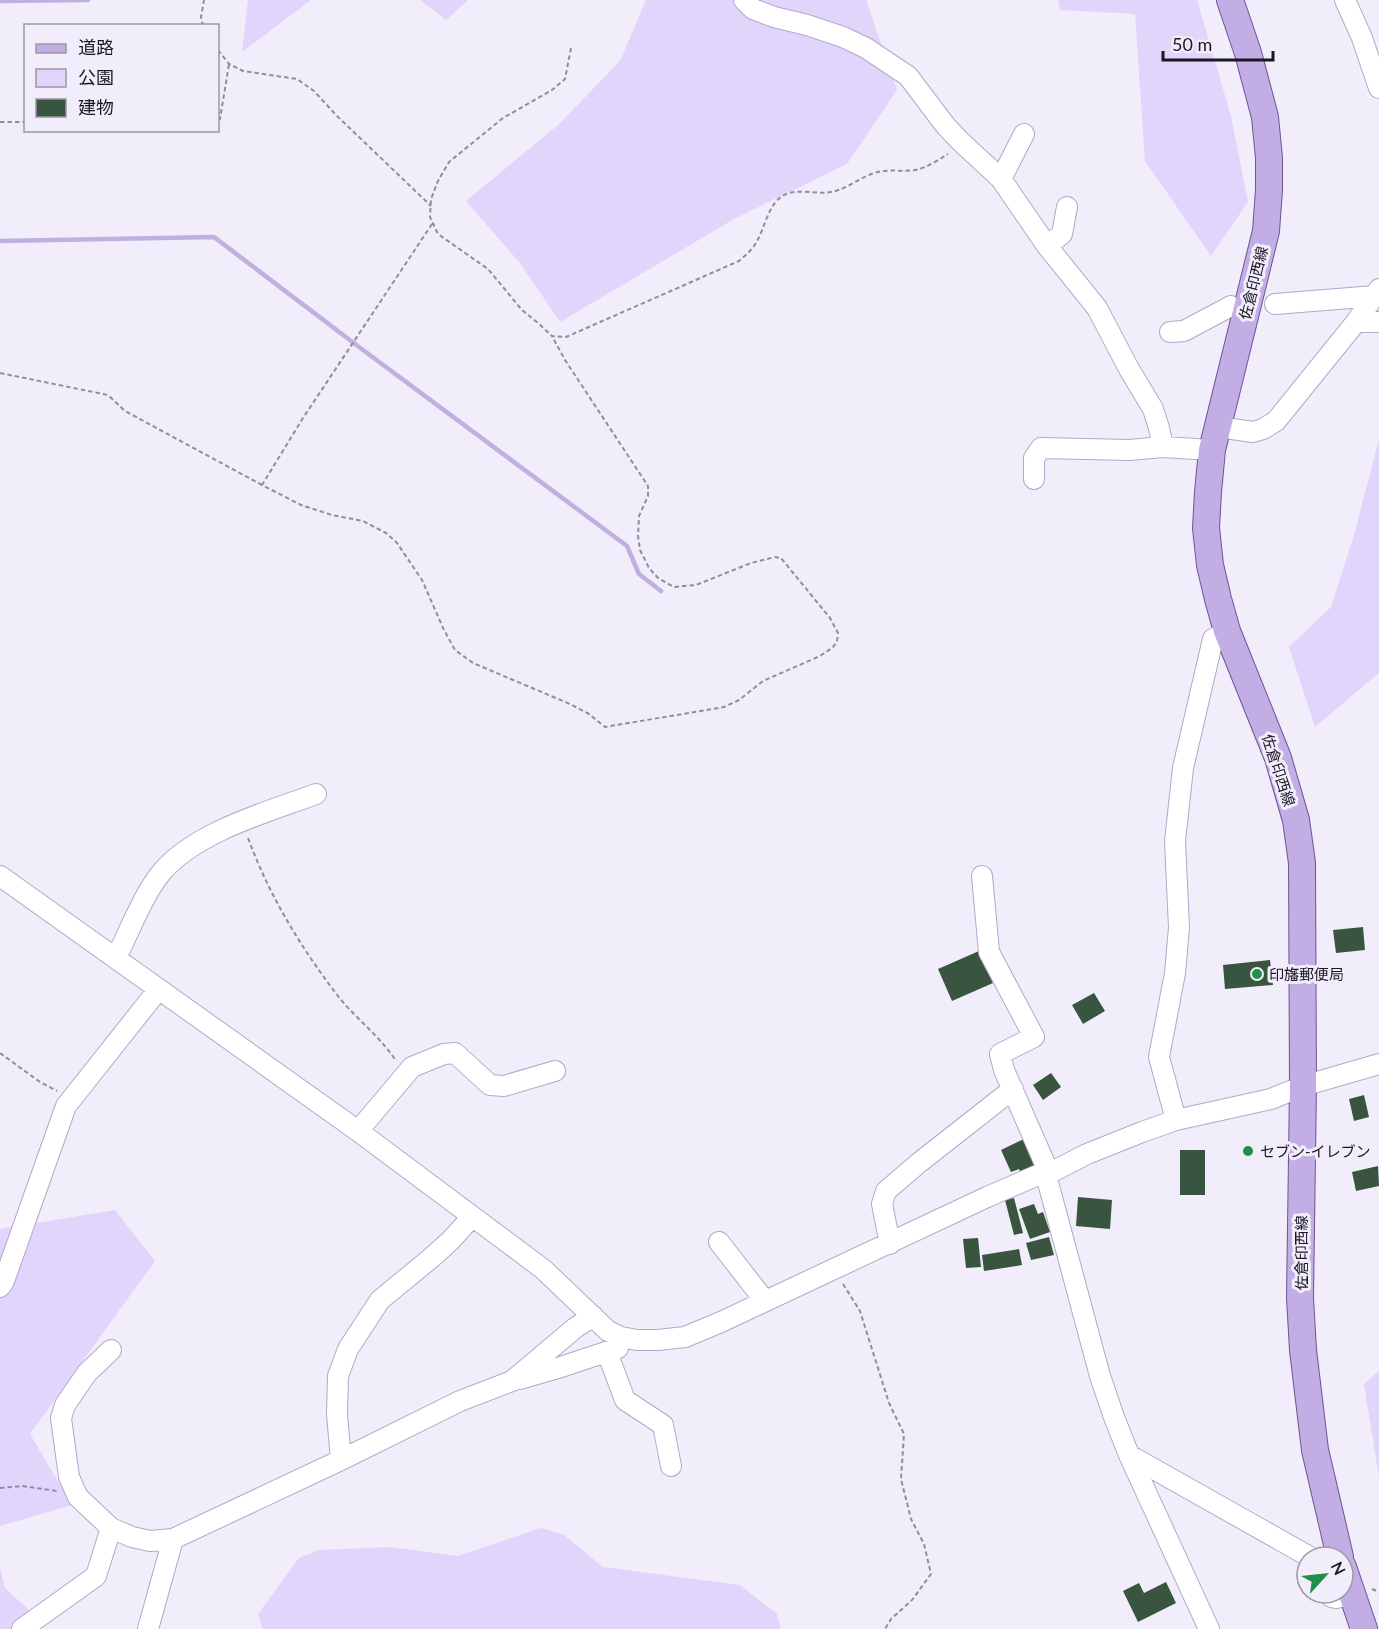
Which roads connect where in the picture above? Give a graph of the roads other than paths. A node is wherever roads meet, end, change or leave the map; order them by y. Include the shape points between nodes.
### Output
1 (744, 0) edge
2 (1230, 0) edge
3 (1345, 0) edge
4 (1379, 88) edge
5 (1024, 134) dead end
6 (1001, 179) junction
7 (1067, 207) dead end
8 (1047, 246) junction
9 (1377, 292) edge
10 (1275, 304) dead end
11 (1231, 306) dead end
12 (1356, 322) junction
13 (1379, 322) edge
14 (1170, 332) dead end
15 (1215, 438) junction
16 (1163, 447) junction
17 (1034, 479) dead end
18 (1227, 632) junction
19 (316, 794) dead end
20 (0, 876) edge
21 (982, 876) dead end
22 (116, 958) junction
23 (158, 990) junction
24 (1379, 1064) edge
25 (555, 1071) dead end
26 (1303, 1086) junction
27 (1013, 1089) junction
28 (1176, 1120) junction
29 (358, 1131) junction
30 (1047, 1174) junction
31 (472, 1217) junction
32 (719, 1242) dead end
33 (890, 1244) junction
34 (0, 1287) edge
35 (765, 1301) junction
36 (593, 1316) junction
37 (637, 1340) junction
38 (111, 1350) dead end
39 (607, 1352) junction
40 (512, 1381) junction
41 (1129, 1455) junction
42 (341, 1460) junction
43 (671, 1466) dead end
44 (111, 1528) junction
45 (173, 1539) junction
46 (1337, 1545) edge
47 (1295, 1549) edge
48 (1348, 1605) edge
49 (22, 1629) edge
50 (148, 1629) edge
51 (1209, 1629) edge
52 (1364, 1629) edge

1 - 6 street via 753,9 774,17 843,37 893,65 917,86 960,141
2 - 15 main road, 佐倉印西線 via 1264,117 1269,190 1266,231
3 - 4 street
5 - 6 street
6 - 8 street
7 - 8 street via 1062,234
8 - 16 street via 1097,308 1154,409
9 - 10 street
9 - 12 street
11 - 14 street via 1184,331
12 - 13 street
12 - 15 street via 1276,421 1253,432
15 - 16 street
15 - 18 main road, 佐倉印西線 via 1206,528
16 - 17 street via 1041,448 1034,458
18 - 26 main road, 佐倉印西線 via 1278,758 1296,820 1302,863
18 - 28 street via 1213,639 1183,768 1176,841 1179,928 1159,1057
19 - 22 street via 241,821 175,858 140,907
20 - 22 street
21 - 27 street via 989,952 1034,1037 1000,1054
22 - 23 street
23 - 29 street
23 - 34 street via 66,1106
24 - 26 street
25 - 29 street via 504,1086 490,1084 455,1053 444,1054 412,1067
26 - 28 street via 1271,1099
26 - 46 main road, 佐倉印西線 via 1303,1350 1315,1450
27 - 30 street
27 - 33 street via 886,1191 882,1204
28 - 30 street via 1087,1154
29 - 31 street
30 - 33 street via 987,1197
30 - 41 street via 1100,1376
31 - 36 street via 549,1274
31 - 42 street via 430,1259 380,1300 348,1349 338,1376
32 - 35 street
33 - 35 street
35 - 37 street via 685,1337
36 - 37 street via 608,1330
36 - 40 street
37 - 39 street
38 - 44 street via 87,1373 65,1405 61,1418 69,1477 75,1491
39 - 40 street
39 - 43 street via 625,1400 663,1425
40 - 42 street via 460,1401
41 - 47 street
41 - 51 street
42 - 45 street
44 - 45 street via 150,1541
44 - 49 street via 96,1576
45 - 50 street
48 - 52 main road

